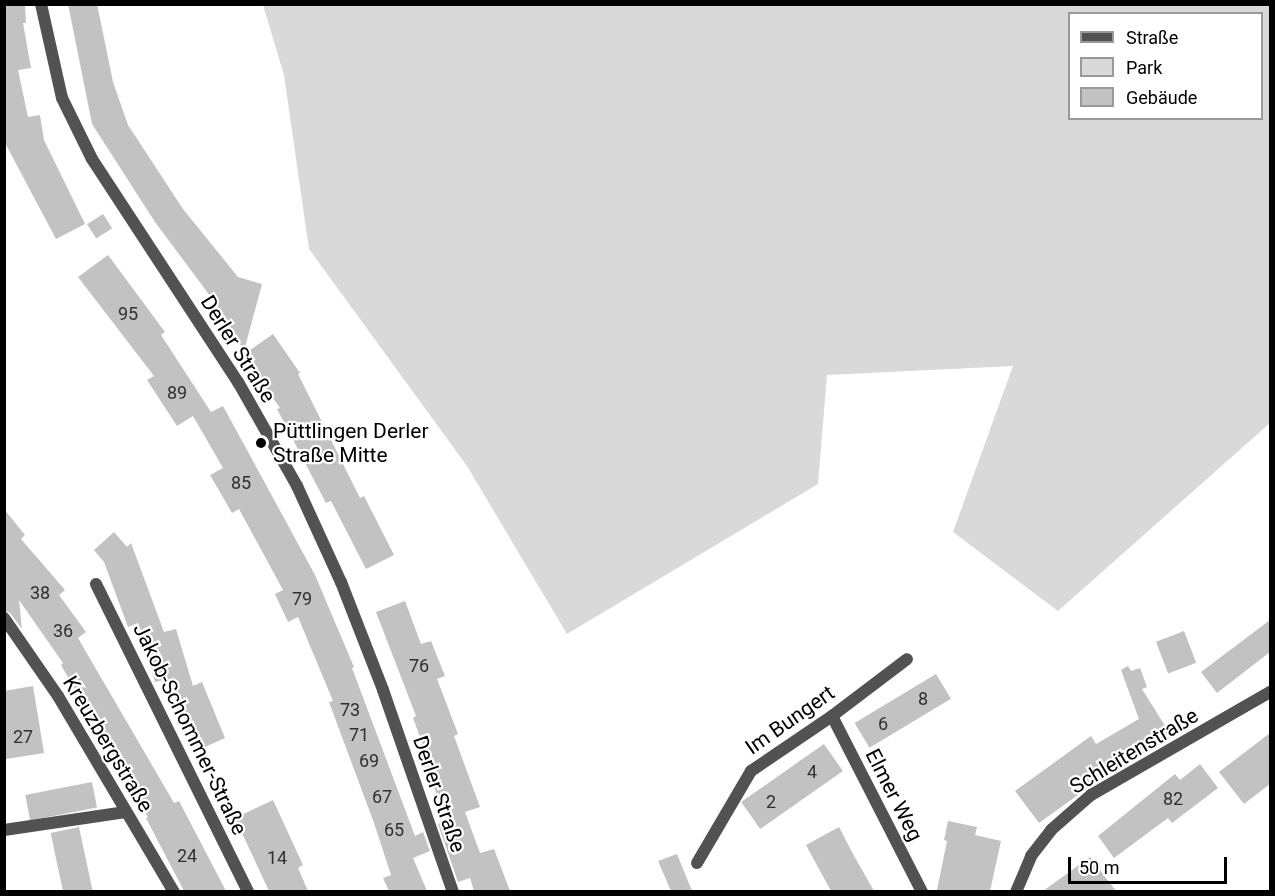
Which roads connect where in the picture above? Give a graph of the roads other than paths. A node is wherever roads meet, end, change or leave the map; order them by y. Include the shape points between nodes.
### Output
1 (41, 4) edge
2 (96, 584) dead end
3 (4, 618) edge
4 (907, 659) dead end
5 (1270, 692) edge
6 (832, 716) junction
7 (126, 812) junction
8 (4, 830) edge
9 (697, 863) dead end
10 (174, 891) edge
11 (248, 891) edge
12 (453, 891) edge
13 (922, 891) edge
14 (1016, 891) edge

1 - 12 street, Derler Straße via 62,98 92,159 238,382 307,508 379,680
2 - 11 street, Jakob-Schommer-Straße
3 - 7 street, Kreuzbergstraße via 58,696
4 - 6 street, Im Bungert
5 - 14 street, Schleitenstraße via 1091,795 1051,830 1031,856
6 - 9 street, Im Bungert via 750,771
6 - 13 street, Elmer Weg
7 - 8 street
7 - 10 street, Kreuzbergstraße

